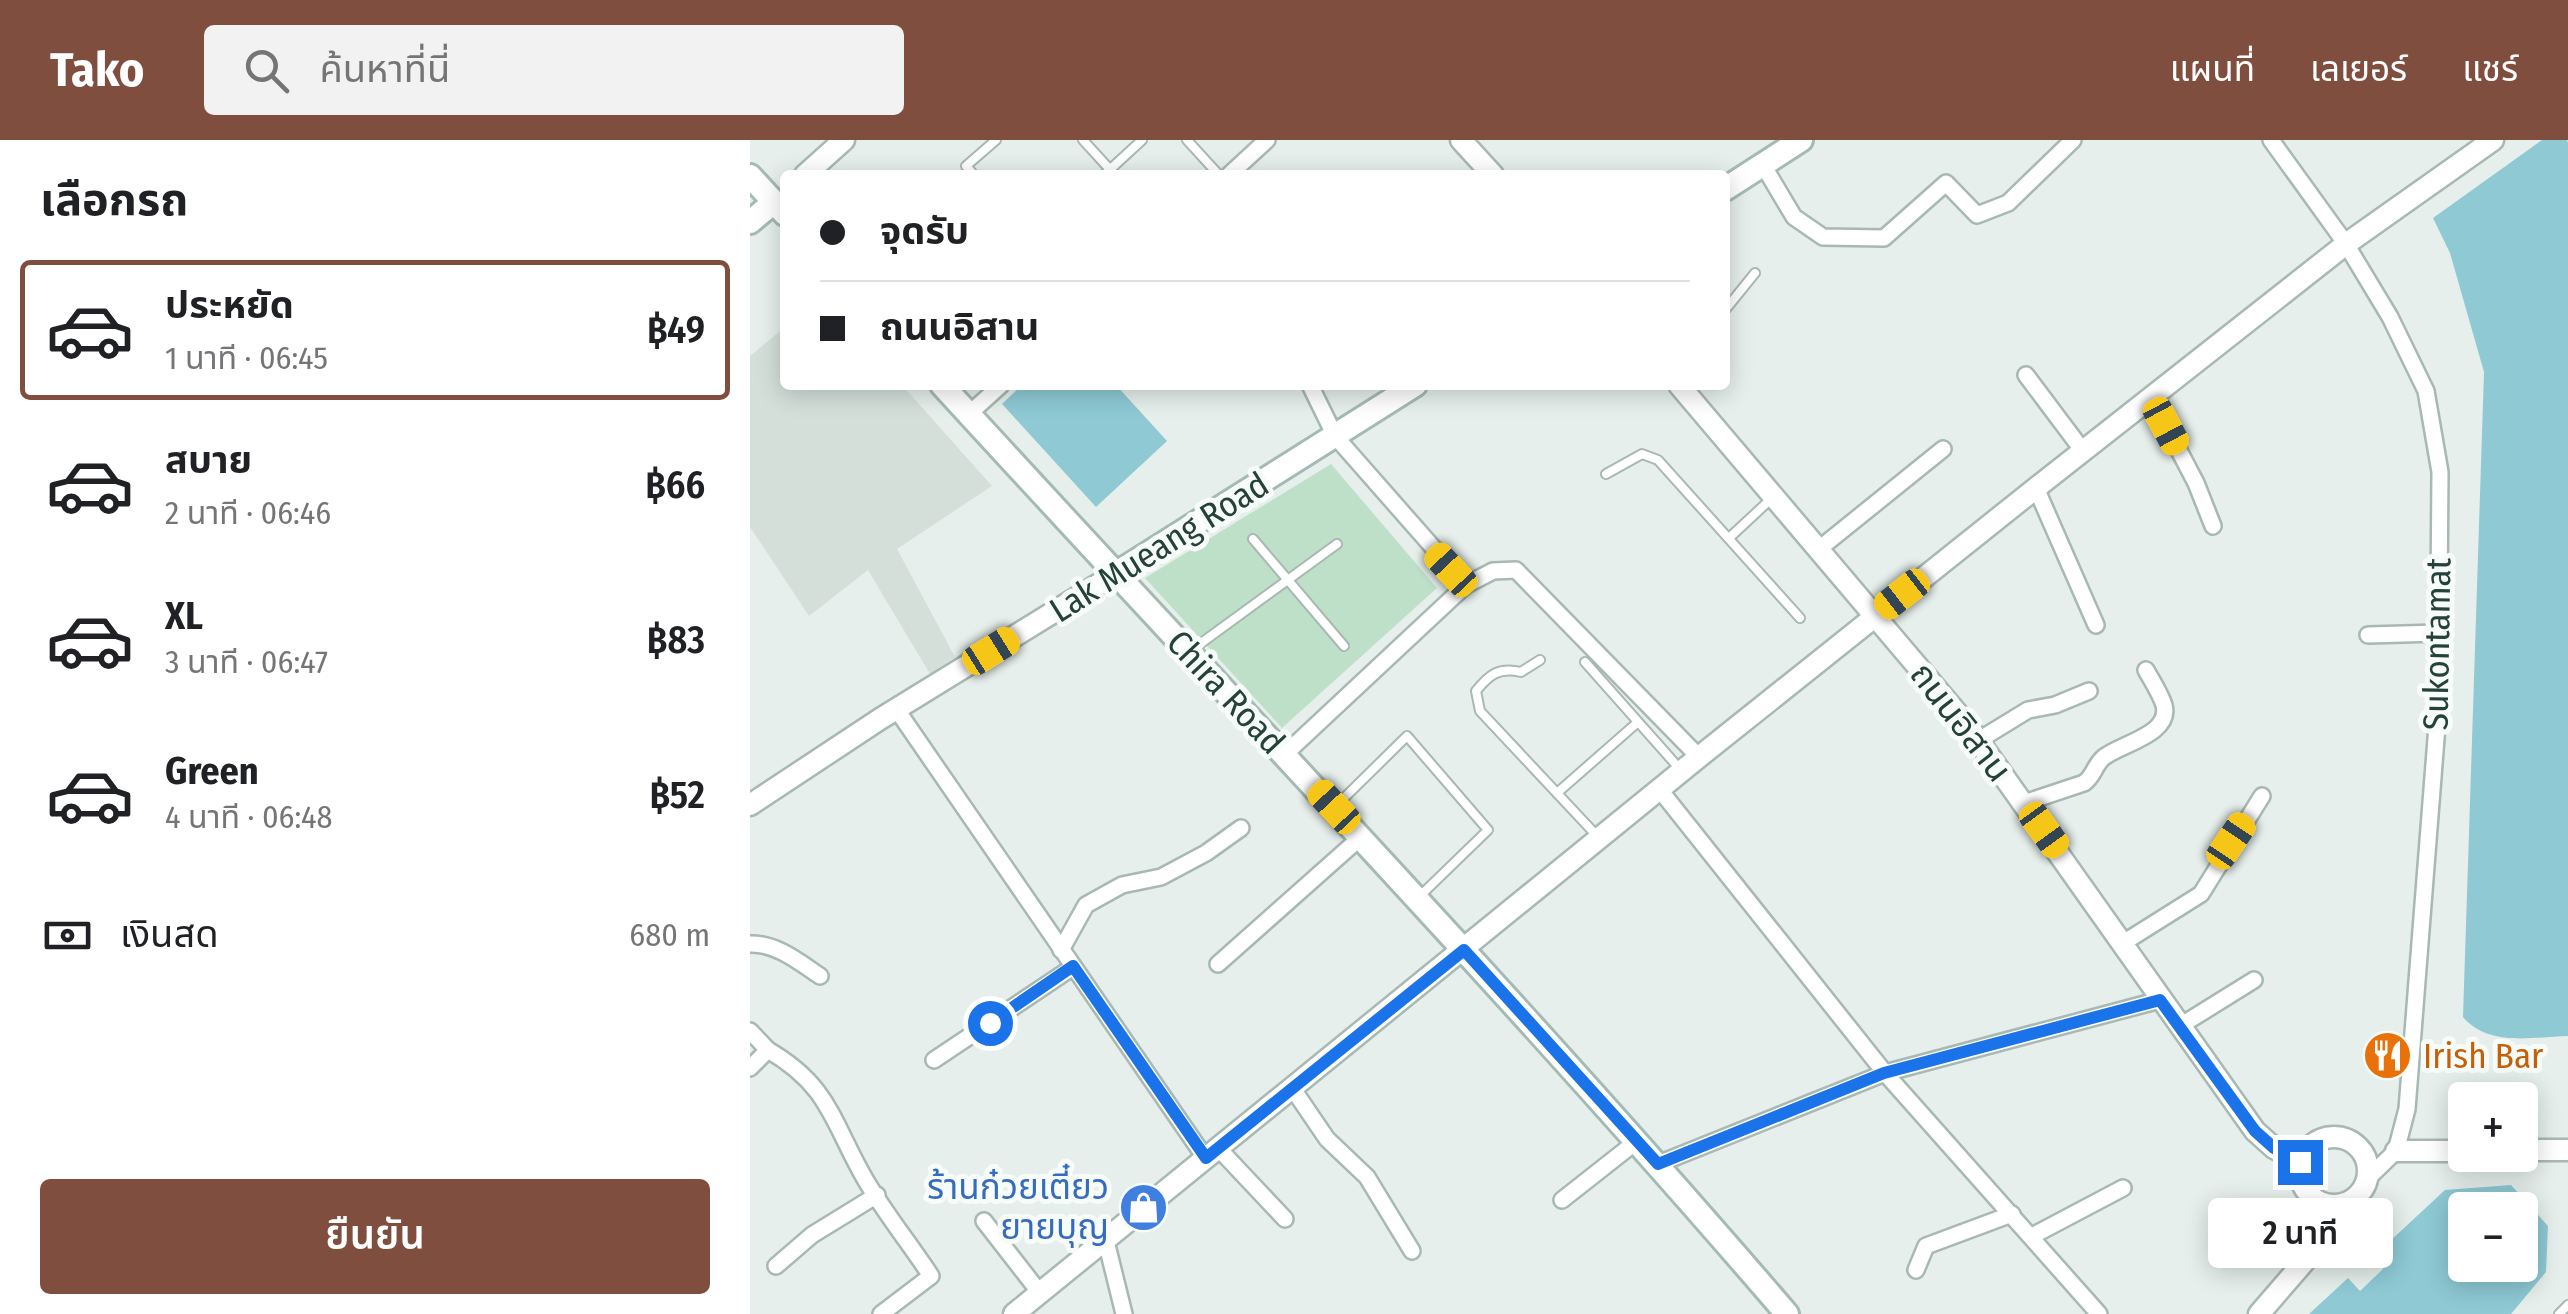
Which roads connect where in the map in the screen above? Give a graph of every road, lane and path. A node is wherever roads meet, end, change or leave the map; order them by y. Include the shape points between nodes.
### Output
1 (844, 140) edge
2 (996, 140) edge
3 (1083, 140) edge
4 (1142, 140) edge
5 (1187, 140) edge
6 (1266, 140) edge
7 (1462, 140) edge
8 (1801, 140) edge
9 (2073, 140) edge
10 (2271, 140) edge
11 (2493, 140) edge
12 (1763, 164) junction
13 (810, 170) edge
14 (970, 170) edge
15 (1108, 170) edge
16 (1113, 170) edge
17 (1214, 170) edge
18 (1234, 170) edge
19 (1489, 170) edge
20 (750, 176) edge
21 (1730, 186) edge
22 (780, 202) edge
23 (780, 204) edge
24 (750, 222) edge
25 (2346, 244) junction
26 (1755, 273) dead end
27 (1730, 304) edge
28 (2026, 374) dead end
29 (947, 390) edge
30 (995, 390) edge
31 (1312, 390) edge
32 (1407, 390) edge
33 (1682, 390) edge
34 (2151, 397) junction
35 (969, 414) junction
36 (1335, 436) junction
37 (1943, 449) dead end
38 (2083, 451) junction
39 (1606, 474) dead end
40 (2036, 488) junction
41 (1774, 496) junction
42 (2213, 526) dead end
43 (1729, 538) junction
44 (1253, 539) dead end
45 (1337, 544) dead end
46 (1819, 549) junction
47 (1117, 573) junction
48 (1288, 581) junction
49 (1466, 585) junction
50 (1876, 615) junction
51 (1800, 618) dead end
52 (2096, 625) dead end
53 (2438, 634) junction
54 (2368, 635) dead end
55 (1344, 646) dead end
56 (1189, 652) junction
57 (1540, 660) dead end
58 (1585, 662) dead end
59 (2146, 670) dead end
60 (2089, 691) dead end
61 (897, 710) junction
62 (1638, 722) junction
63 (1979, 740) junction
64 (1284, 754) junction
65 (1690, 764) junction
66 (1660, 790) junction
67 (1557, 793) junction
68 (2262, 796) dead end
69 (2024, 803) junction
70 (750, 805) edge
71 (1334, 807) junction
72 (1240, 828) dead end
73 (1361, 838) junction
74 (1599, 839) junction
75 (1418, 898) junction
76 (2123, 943) junction
77 (750, 944) edge
78 (1061, 950) junction
79 (1464, 950) junction
80 (1218, 964) dead end
81 (1073, 966) junction
82 (820, 976) dead end
83 (2254, 980) dead end
84 (2160, 1000) junction
85 (2180, 1026) junction
86 (750, 1031) edge
87 (768, 1050) junction
88 (934, 1060) dead end
89 (750, 1068) edge
90 (1884, 1073) junction
91 (1292, 1089) junction
92 (1638, 1141) junction
93 (2396, 1151) junction
94 (2448, 1151) edge
95 (2538, 1152) edge
96 (1213, 1154) junction
97 (2564, 1154) edge
98 (2300, 1162) junction
99 (1658, 1164) junction
100 (2367, 1179) junction
101 (2123, 1188) dead end
102 (877, 1194) junction
103 (1562, 1200) dead end
104 (2334, 1206) junction
105 (2012, 1214) junction
106 (1285, 1218) dead end
107 (984, 1220) dead end
108 (2032, 1236) junction
109 (1106, 1241) junction
110 (1412, 1251) dead end
111 (776, 1266) dead end
112 (1916, 1270) dead end
113 (1040, 1294) junction
114 (2568, 1305) edge
115 (881, 1314) edge
116 (1014, 1314) edge
117 (1124, 1314) edge
118 (1787, 1314) edge
119 (2099, 1314) edge
120 (2259, 1314) edge
121 (2559, 1314) edge

1 - 13 street
2 - 14 lane via 966,166
3 - 15 lane
4 - 16 lane
5 - 17 lane
6 - 18 street
7 - 19 street
8 - 12 main road
9 - 12 street via 2008,204 1977,215 1946,183 1884,238 1823,237 1794,217
10 - 25 street, Sukontamat
11 - 25 street
12 - 21 main road
20 - 22 main road
23 - 24 main road
25 - 34 street
25 - 53 street, Sukontamat via 2426,391 2440,472
26 - 27 lane
28 - 38 street
29 - 35 main road, Chira Road
30 - 35 street
31 - 36 street
32 - 36 main road, Lak Mueang Road
33 - 41 street, ถนนอิสาน
34 - 38 street
34 - 42 street
35 - 47 main road, Chira Road
36 - 47 main road, Lak Mueang Road
36 - 49 street
37 - 46 street
38 - 40 street
39 - 43 lane via 1642,454 1658,460
40 - 50 street
40 - 52 street
41 - 43 lane
41 - 46 street, ถนนอิสาน
43 - 51 lane
44 - 48 lane
45 - 48 lane
46 - 50 street, ถนนอิสาน
47 - 56 main road, Chira Road
47 - 61 street, Lak Mueang Road
48 - 55 lane
48 - 56 lane
49 - 64 street
49 - 65 street via 1516,570
50 - 63 street, ถนนอิสาน
50 - 65 street
53 - 54 street
53 - 93 street, Sukontamat via 2438,712 2407,1108
56 - 64 main road, Chira Road
57 - 67 lane via 1520,672 1490,674 1476,691 1480,711
58 - 62 lane
59 - 69 street via 2164,706 2158,726 2104,757 2084,783
60 - 63 street via 2028,710
61 - 70 street, Lak Mueang Road
61 - 78 street
62 - 65 lane
62 - 67 lane
63 - 69 street, ถนนอิสาน
64 - 71 main road, Chira Road
65 - 66 street
66 - 74 street
66 - 90 street
67 - 74 lane
68 - 76 street via 2200,894
69 - 76 street, ถนนอิสาน
71 - 73 main road, Chira Road
71 - 75 lane via 1408,736 1488,830
72 - 78 street via 1162,878 1122,885 1086,905
73 - 75 main road, Chira Road
73 - 80 street
74 - 79 street
75 - 79 main road, Chira Road
76 - 84 street, ถนนอิสาน
77 - 82 street via 784,953
78 - 81 street
79 - 91 street
79 - 92 main road, Chira Road
81 - 88 street
81 - 96 street
83 - 85 street
84 - 85 street, ถนนอิสาน
84 - 90 street
85 - 98 street, ถนนอิสาน via 2255,1131
86 - 87 street
87 - 89 street
87 - 102 street via 796,1066 832,1110
90 - 99 street
90 - 105 street
91 - 96 street
91 - 110 street via 1326,1139 1366,1177
92 - 99 main road, Chira Road
92 - 103 street
93 - 94 street
93 - 100 street
95 - 97 street
96 - 106 street
96 - 109 street
98 - 100 street via 2317,1140 2339,1137 2365,1157
98 - 104 street via 2304,1190
99 - 118 main road, Chira Road
100 - 104 street via 2355,1199
101 - 108 street
102 - 111 street
102 - 115 street via 931,1276
104 - 120 street via 2316,1248
105 - 108 street
105 - 112 street via 1926,1246
107 - 113 street
108 - 119 street
109 - 113 street
109 - 117 street
113 - 116 street
114 - 121 lane

